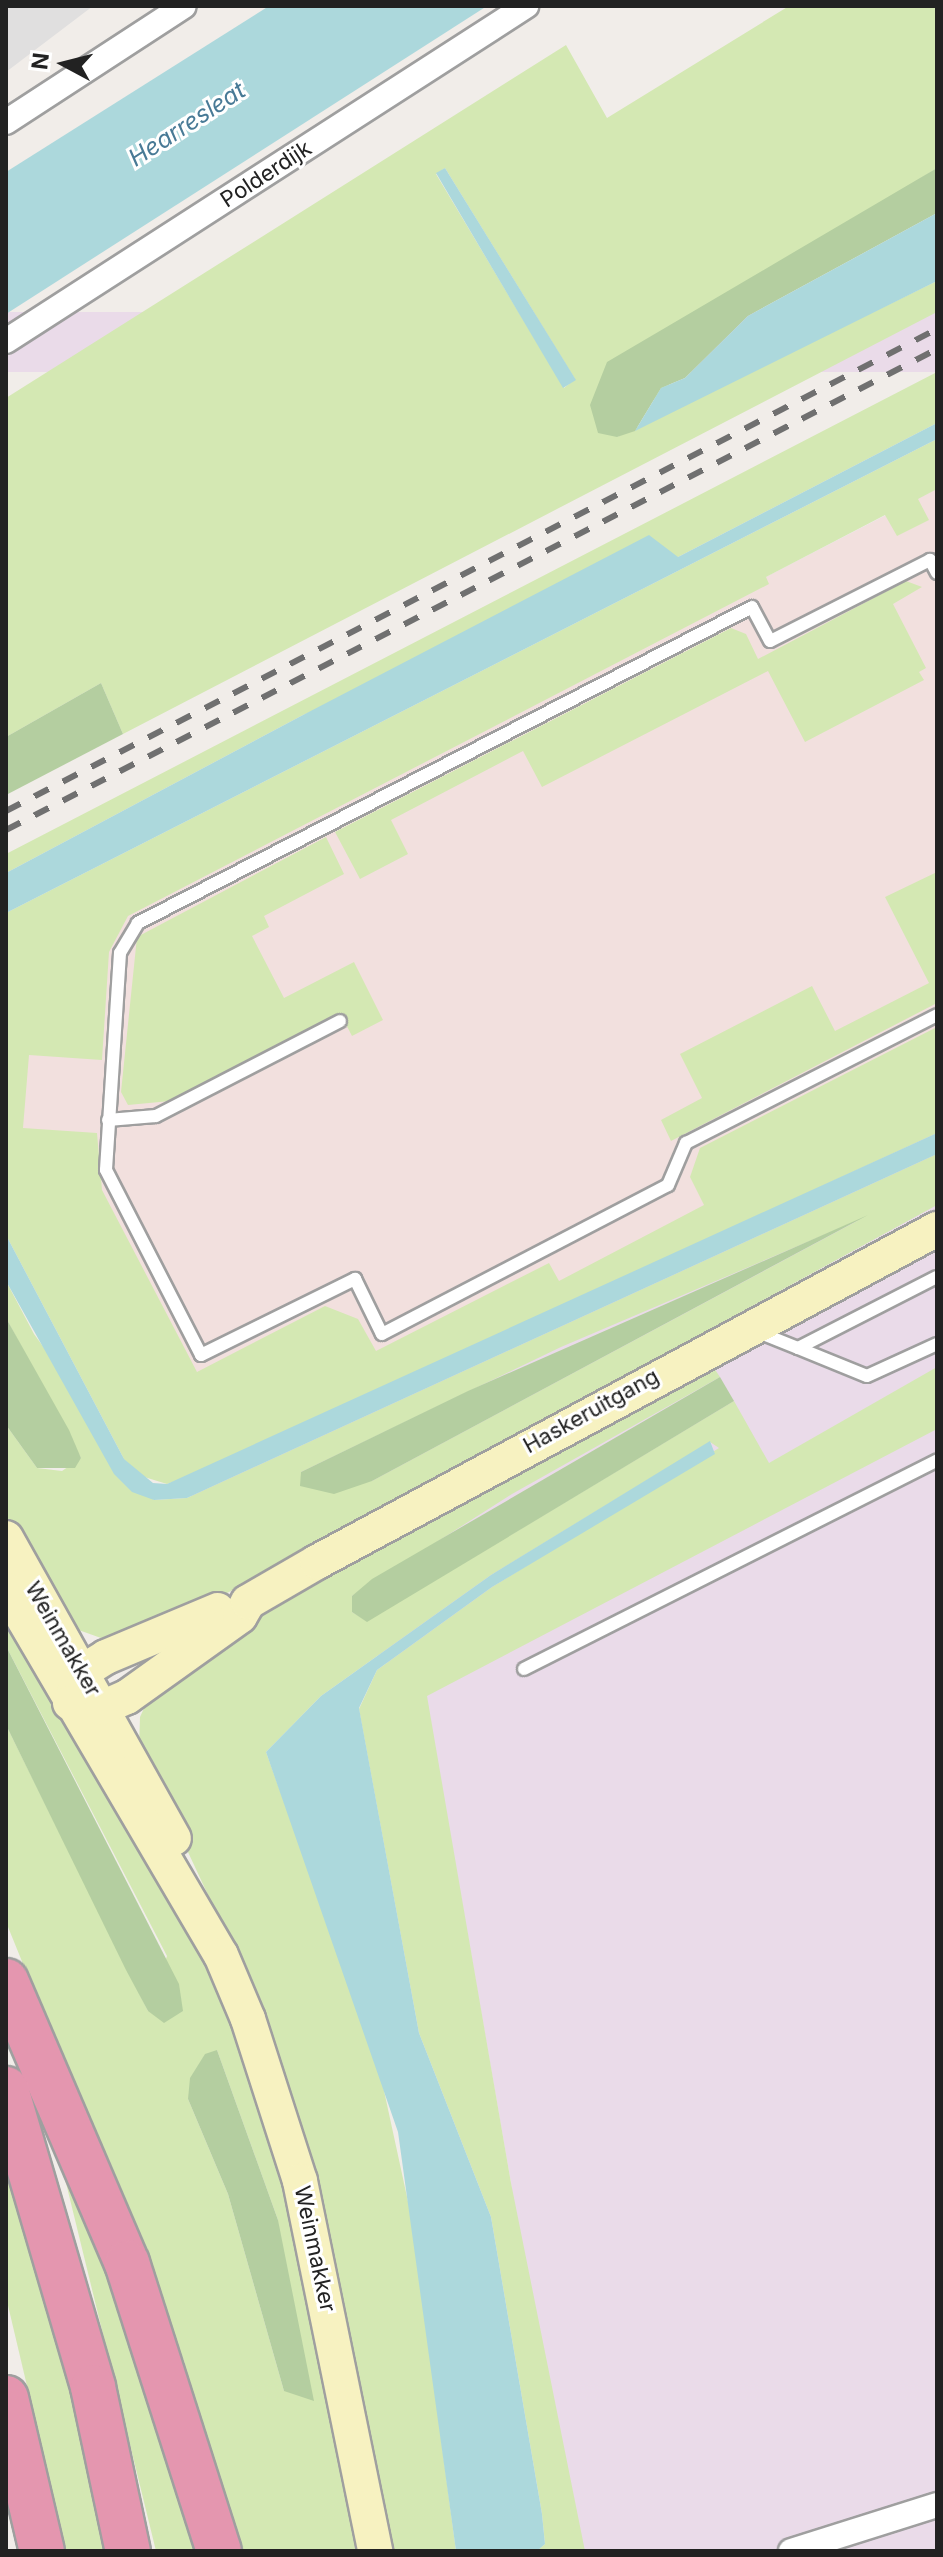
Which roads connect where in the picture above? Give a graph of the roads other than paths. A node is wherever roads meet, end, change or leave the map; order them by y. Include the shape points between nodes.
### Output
1 (184, 6) edge
2 (526, 6) edge
3 (6, 122) edge
4 (6, 341) edge
5 (937, 573) edge
6 (937, 1015) edge
7 (340, 1021) dead end
8 (108, 1120) junction
9 (937, 1229) edge
10 (937, 1277) edge
11 (747, 1328) junction
12 (937, 1344) edge
13 (798, 1348) junction
14 (937, 1460) edge
15 (6, 1538) edge
16 (6, 1589) edge
17 (524, 1669) dead end
18 (85, 1694) junction
19 (6, 1981) edge
20 (6, 2089) edge
21 (6, 2398) edge
22 (937, 2505) edge
23 (42, 2551) edge
24 (128, 2551) edge
25 (219, 2551) edge
26 (375, 2551) edge
27 (791, 2551) edge

1 - 3 street
2 - 4 street, Polderdijk
5 - 8 lane via 930,560 770,641 752,607 138,923 120,953
6 - 8 lane via 686,1143 668,1185 382,1334 355,1279 201,1355 110,1182
7 - 8 lane via 156,1116
9 - 11 main road, Haskeruitgang
10 - 13 lane
11 - 13 lane
11 - 18 main road, Haskeruitgang
12 - 13 lane via 867,1376
14 - 17 lane
15 - 18 main road, Weinmakker
16 - 18 main road, Weinmakker
18 - 26 main road, Weinmakker via 221,1955 300,2181
19 - 25 highway via 127,2263
20 - 24 highway via 93,2387
21 - 23 highway
22 - 27 street

